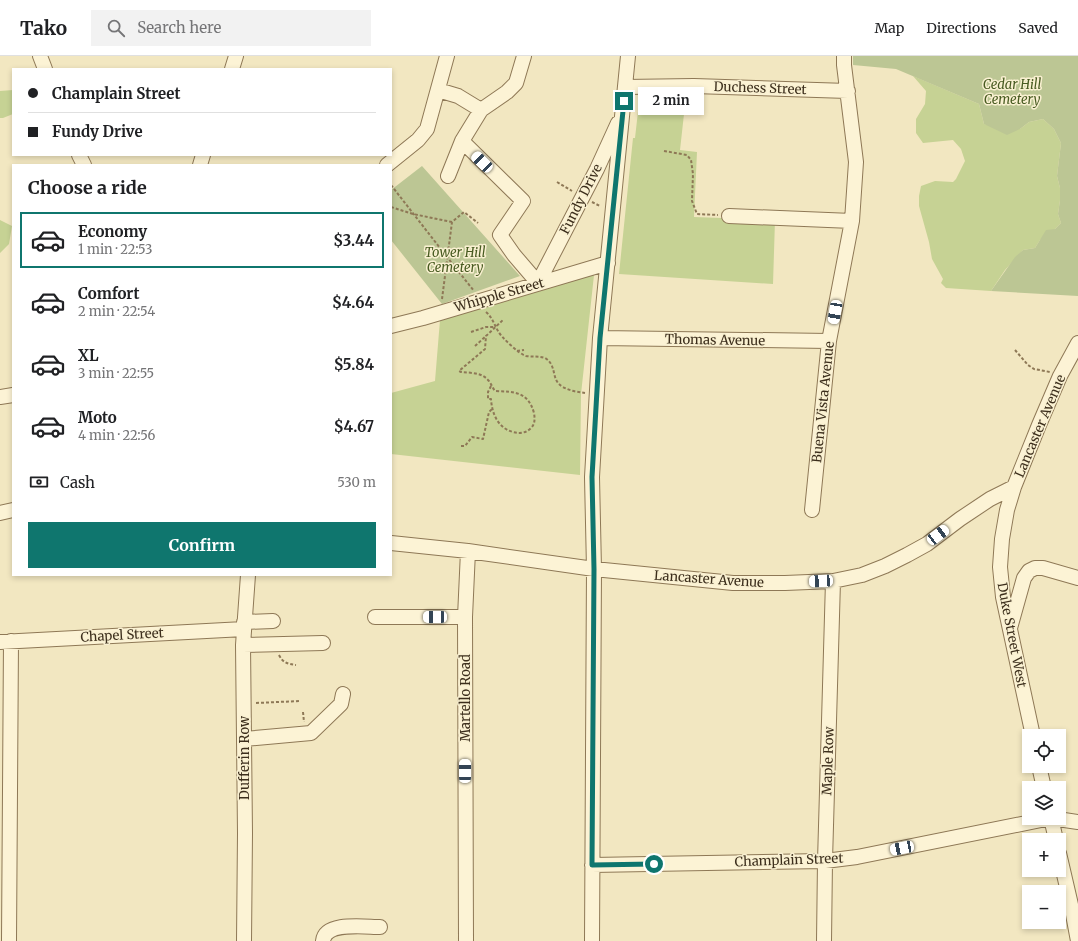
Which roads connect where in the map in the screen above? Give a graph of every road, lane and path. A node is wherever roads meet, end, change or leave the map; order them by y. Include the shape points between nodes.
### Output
1 (40, 56) edge
2 (236, 56) edge
3 (447, 56) edge
4 (524, 56) edge
5 (628, 56) edge
6 (844, 56) edge
7 (45, 68) edge
8 (232, 68) edge
9 (625, 87) junction
10 (438, 90) junction
11 (848, 91) junction
12 (481, 110) junction
13 (623, 114) junction
14 (462, 141) junction
15 (664, 151) dead end
16 (388, 164) edge
17 (448, 176) dead end
18 (392, 186) edge
19 (392, 206) edge
20 (413, 214) junction
21 (729, 216) joint
22 (852, 221) junction
23 (452, 222) junction
24 (478, 223) dead end
25 (447, 257) junction
26 (608, 263) junction
27 (538, 283) junction
28 (477, 302) junction
29 (440, 312) junction
30 (504, 319) dead end
31 (392, 326) edge
32 (496, 327) junction
33 (471, 332) dead end
34 (486, 336) junction
35 (600, 338) junction
36 (829, 341) junction
37 (1078, 343) edge
38 (476, 346) dead end
39 (524, 350) dead end
40 (1015, 350) dead end
41 (517, 351) junction
42 (1060, 376) junction
43 (491, 386) junction
44 (12, 395) edge
45 (597, 395) junction
46 (0, 397) edge
47 (492, 409) junction
48 (461, 446) dead end
49 (1014, 487) junction
50 (12, 510) edge
51 (812, 510) dead end
52 (0, 513) edge
53 (392, 542) edge
54 (468, 551) junction
55 (594, 569) junction
56 (248, 576) edge
57 (1078, 578) edge
58 (833, 581) junction
59 (375, 617) dead end
60 (465, 617) junction
61 (273, 621) dead end
62 (244, 625) junction
63 (1009, 630) junction
64 (5, 641) edge
65 (324, 643) dead end
66 (278, 644) junction
67 (243, 645) junction
68 (5, 661) edge
69 (296, 665) dead end
70 (343, 694) dead end
71 (300, 701) dead end
72 (244, 704) junction
73 (1031, 729) edge
74 (244, 739) junction
75 (1066, 820) edge
76 (1078, 822) edge
77 (1022, 824) edge
78 (825, 861) junction
79 (592, 865) junction
80 (1066, 877) edge
81 (1075, 909) edge
82 (380, 927) dead end
83 (9, 941) edge
84 (244, 941) edge
85 (323, 941) edge
86 (466, 941) edge
87 (592, 941) edge
88 (824, 941) edge
89 (1078, 941) edge

1 - 7 street
2 - 8 street
3 - 10 street
4 - 12 street via 516,83
5 - 9 street, Fundy Drive
6 - 11 street, Buena Vista Avenue
9 - 11 street, Duchess Street via 694,86
9 - 13 street, Fundy Drive
10 - 12 street via 458,96
10 - 16 street via 424,133
11 - 22 street, Buena Vista Avenue via 856,162
12 - 14 street
13 - 26 street, Fundy Drive
13 - 27 street, Fundy Drive
14 - 17 street
14 - 27 street via 523,201 500,234
15 - 21 path via 687,155 691,160 692,201 698,214
18 - 20 path
19 - 20 path
20 - 23 path
20 - 25 path
21 - 22 street
22 - 36 street, Buena Vista Avenue
23 - 24 path via 464,212
23 - 25 path
25 - 28 path
25 - 29 path
26 - 27 street, Whipple Street
26 - 35 street, Fundy Drive
27 - 28 street, Whipple Street
28 - 29 street, Whipple Street
28 - 32 path via 488,313
29 - 31 street, Whipple Street
30 - 32 path
32 - 33 path
32 - 34 path
32 - 41 path via 498,333
34 - 38 path
34 - 43 path via 485,349 459,370 482,376
35 - 36 street, Thomas Avenue
35 - 45 street, Fundy Drive
36 - 51 street, Buena Vista Avenue
37 - 42 street, Lancaster Avenue
39 - 41 path
40 - 42 path via 1028,365
41 - 45 path via 548,360 556,379 564,388
42 - 49 street, Lancaster Avenue
43 - 47 path via 488,399
43 - 47 path via 495,391 523,395 533,411 533,424 523,432 507,430 500,424
44 - 46 street
45 - 55 street, Fundy Drive via 592,477
47 - 48 path via 489,412 483,439 472,437 465,446
49 - 58 street, Lancaster Avenue via 990,499 927,544 907,555 885,566
49 - 63 street, Duke Street West via 1007,510 1000,567
50 - 52 street
53 - 54 street, Lancaster Avenue
54 - 55 street, Lancaster Avenue
54 - 60 street, Martello Road
55 - 58 street, Lancaster Avenue via 733,583
55 - 79 street, Fundy Drive
56 - 62 street, Dufferin Row
57 - 63 street via 1043,568 1028,571
58 - 78 street, Maple Row
59 - 60 street
60 - 86 street, Martello Road
61 - 62 street, Chapel Street
62 - 64 street, Chapel Street
62 - 67 street, Dufferin Row
63 - 73 street, Duke Street West
64 - 68 street
65 - 66 street
66 - 67 street
66 - 69 path via 282,659 286,663
67 - 72 street, Dufferin Row
68 - 83 street
70 - 74 street via 341,704 311,733
71 - 72 path
72 - 74 street, Dufferin Row
74 - 84 street, Dufferin Row
75 - 76 street, Champlain Street
77 - 78 street, Champlain Street via 857,857
78 - 79 street, Champlain Street
78 - 88 street, Maple Row
79 - 87 street, Fundy Drive
80 - 81 street
81 - 89 street
82 - 85 street via 342,926 327,932

